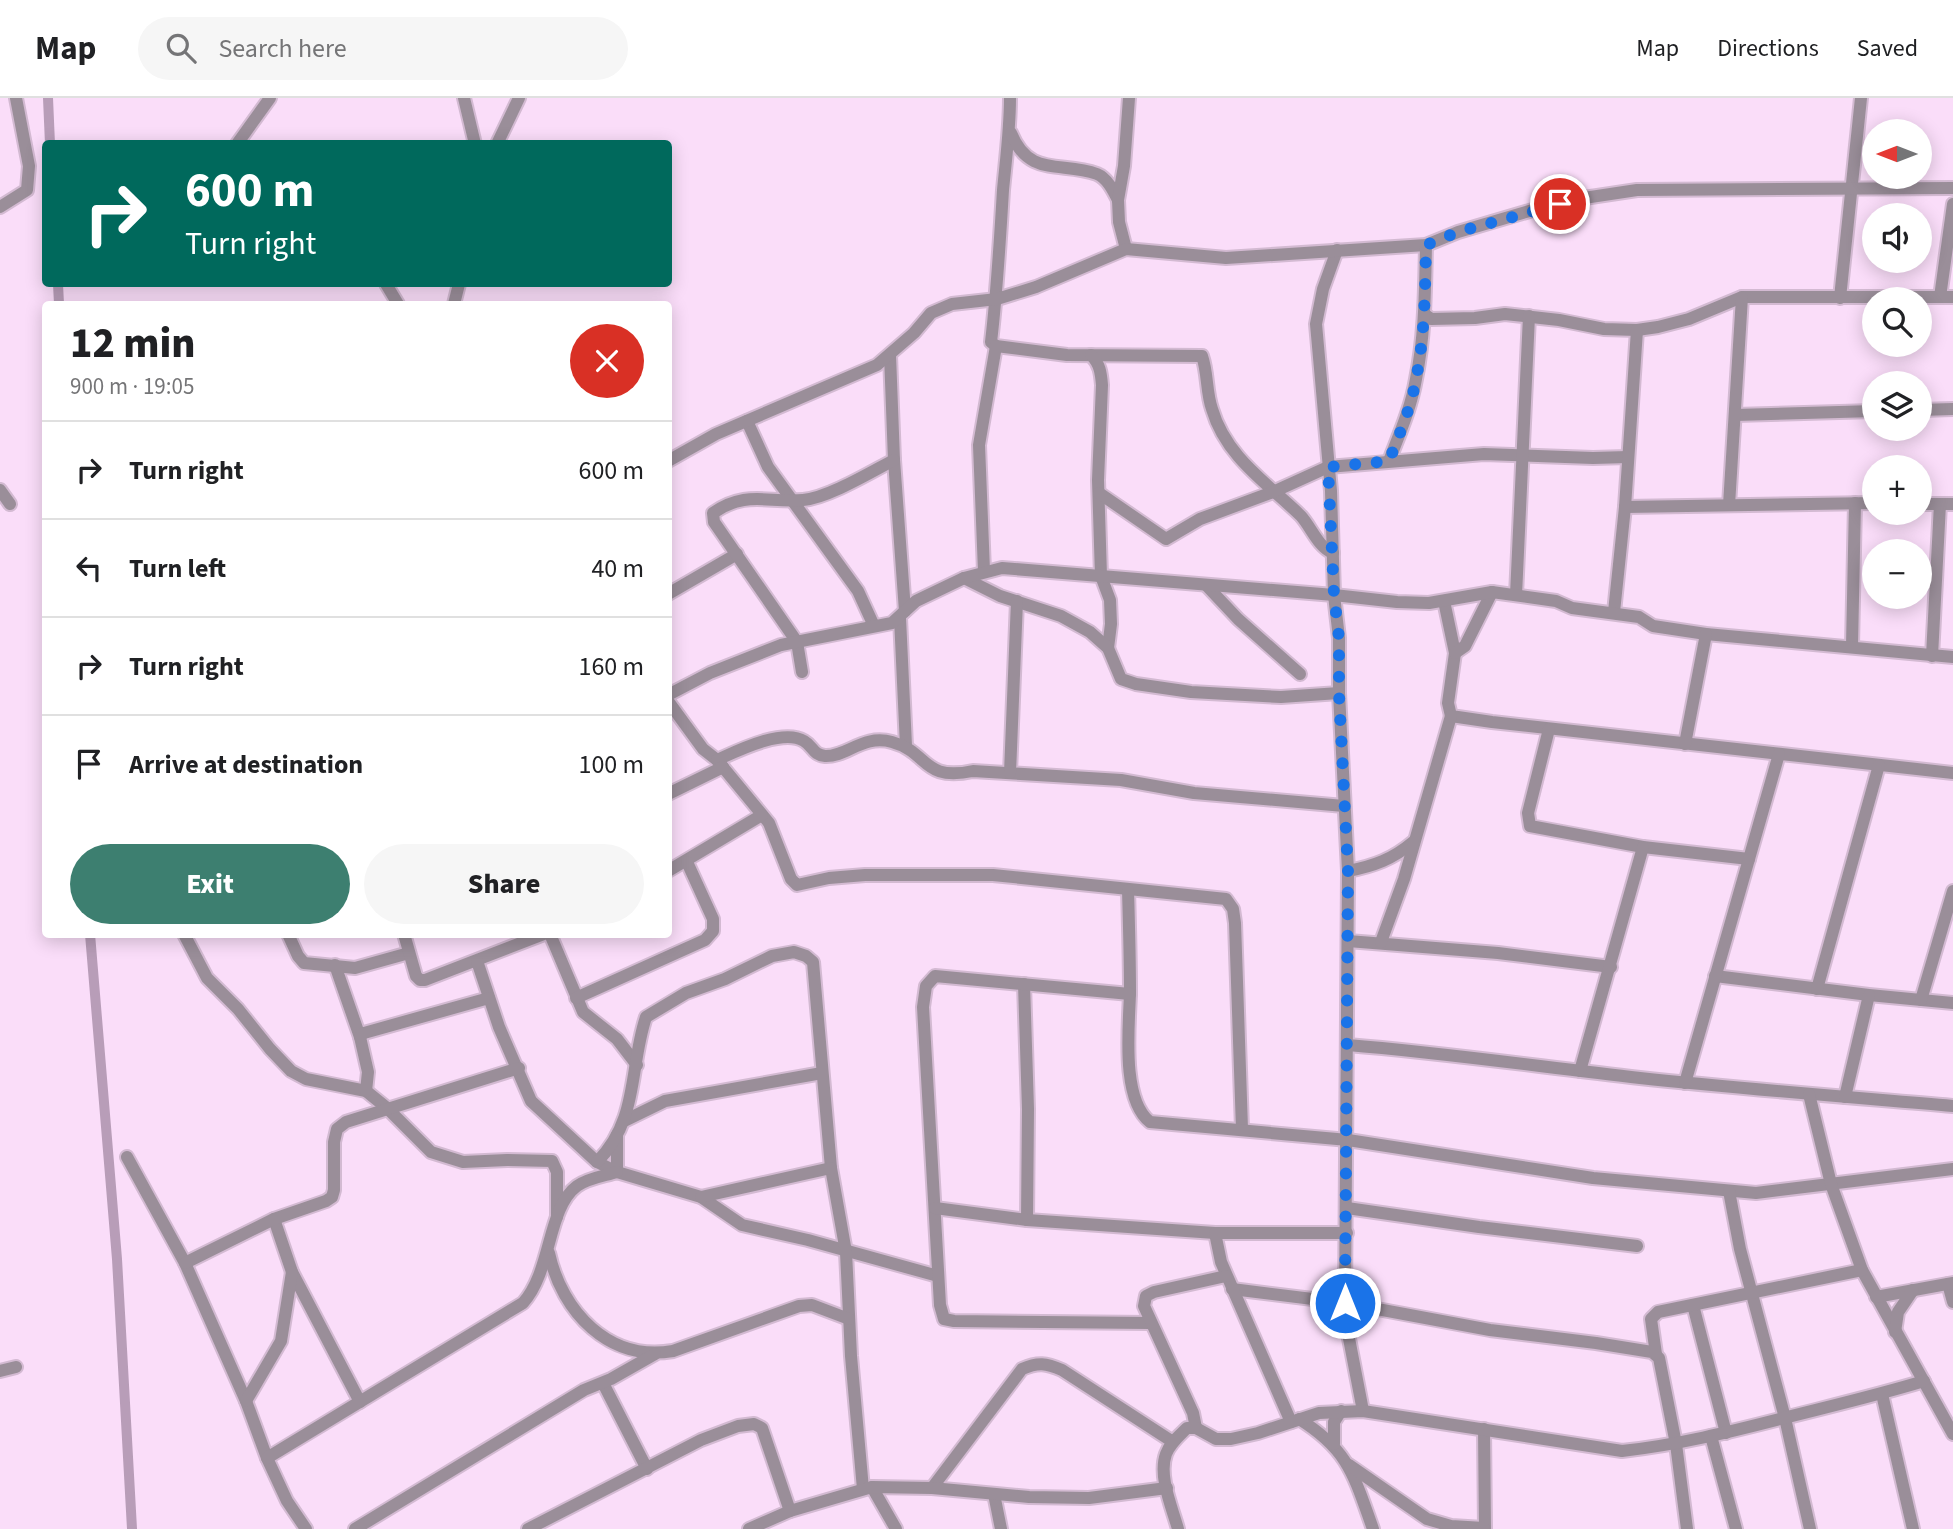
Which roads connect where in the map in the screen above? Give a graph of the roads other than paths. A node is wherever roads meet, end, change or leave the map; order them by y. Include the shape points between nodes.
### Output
1 (16, 98) edge
2 (270, 98) edge
3 (464, 98) edge
4 (519, 98) edge
5 (1010, 98) edge
6 (1129, 98) edge
7 (1861, 98) edge
8 (1010, 131) junction
9 (240, 140) edge
10 (474, 140) edge
11 (499, 140) edge
12 (1851, 188) junction
13 (1953, 188) edge
14 (1118, 200) junction
15 (1953, 204) edge
16 (0, 207) edge
17 (1426, 245) junction
18 (1126, 249) junction
19 (1336, 250) junction
20 (1742, 297) junction
21 (1947, 297) edge
22 (1840, 298) junction
23 (996, 299) junction
24 (1424, 314) junction
25 (1529, 316) junction
26 (1637, 330) junction
27 (996, 346) junction
28 (890, 355) junction
29 (1091, 355) junction
30 (1116, 356) junction
31 (1102, 385) junction
32 (1953, 409) edge
33 (1932, 410) edge
34 (1862, 411) edge
35 (1735, 415) junction
36 (747, 421) junction
37 (1522, 456) junction
38 (1628, 457) junction
39 (672, 459) edge
40 (894, 460) junction
41 (1389, 461) junction
42 (1328, 467) junction
43 (0, 490) edge
44 (1098, 492) junction
45 (1273, 492) junction
46 (790, 499) junction
47 (1855, 503) junction
48 (1862, 503) edge
49 (10, 504) dead end
50 (1946, 504) edge
51 (1729, 505) junction
52 (1625, 507) junction
53 (1332, 553) junction
54 (737, 554) junction
55 (984, 571) junction
56 (1101, 576) junction
57 (964, 578) junction
58 (1206, 584) junction
59 (672, 592) edge
60 (1492, 592) junction
61 (1334, 595) junction
62 (1516, 595) junction
63 (1017, 601) junction
64 (1444, 601) junction
65 (1614, 612) junction
66 (902, 614) junction
67 (874, 626) junction
68 (1706, 634) junction
69 (797, 642) junction
70 (1852, 646) junction
71 (1108, 648) junction
72 (1455, 653) junction
73 (1932, 656) junction
74 (1953, 657) edge
75 (802, 672) dead end
76 (1300, 674) dead end
77 (672, 693) edge
78 (1339, 694) junction
79 (672, 706) edge
80 (1451, 716) junction
81 (1549, 729) junction
82 (1685, 744) junction
83 (906, 746) junction
84 (1779, 754) junction
85 (720, 763) junction
86 (1880, 765) junction
87 (1010, 773) junction
88 (1953, 773) edge
89 (672, 792) edge
90 (1344, 806) junction
91 (762, 815) junction
92 (1413, 842) junction
93 (1643, 847) junction
94 (1749, 859) junction
95 (687, 862) junction
96 (672, 869) edge
97 (1348, 871) junction
98 (1128, 890) junction
99 (1953, 891) edge
100 (186, 938) edge
101 (290, 938) edge
102 (405, 938) edge
103 (534, 938) edge
104 (552, 938) edge
105 (1348, 941) junction
106 (1381, 942) junction
107 (409, 953) junction
108 (477, 961) junction
109 (335, 965) junction
110 (1611, 967) junction
111 (1715, 976) junction
112 (1024, 984) junction
113 (1817, 989) junction
114 (1130, 994) junction
115 (1869, 995) junction
116 (489, 998) junction
117 (576, 998) junction
118 (1921, 1000) junction
119 (1953, 1003) edge
120 (360, 1037) junction
121 (1348, 1045) junction
122 (637, 1065) junction
123 (519, 1069) junction
124 (1580, 1071) junction
125 (822, 1073) junction
126 (1685, 1083) junction
127 (366, 1091) junction
128 (1809, 1094) junction
129 (1845, 1097) junction
130 (1953, 1106) edge
131 (387, 1108) junction
132 (624, 1121) junction
133 (1242, 1129) junction
134 (617, 1135) junction
135 (1348, 1140) junction
136 (127, 1157) dead end
137 (597, 1162) junction
138 (831, 1167) junction
139 (1953, 1169) edge
140 (617, 1172) junction
141 (1831, 1184) junction
142 (1729, 1191) junction
143 (701, 1197) junction
144 (935, 1208) junction
145 (1347, 1208) junction
146 (557, 1217) junction
147 (274, 1219) junction
148 (1027, 1220) junction
149 (1215, 1233) junction
150 (1347, 1233) junction
151 (1637, 1246) dead end
152 (548, 1252) junction
153 (846, 1252) junction
154 (185, 1264) junction
155 (1862, 1270) junction
156 (292, 1272) junction
157 (938, 1276) junction
158 (1226, 1276) junction
159 (1950, 1283) edge
160 (1232, 1289) junction
161 (1913, 1290) junction
162 (1752, 1294) junction
163 (1876, 1297) junction
164 (1953, 1302) edge
165 (1345, 1303) junction
166 (1693, 1306) junction
167 (849, 1319) junction
168 (1150, 1323) junction
169 (1895, 1332) junction
170 (655, 1354) junction
171 (1656, 1354) junction
172 (16, 1367) dead end
173 (0, 1371) edge
174 (1924, 1381) junction
175 (603, 1383) junction
176 (1882, 1394) junction
177 (246, 1401) junction
178 (360, 1402) junction
179 (1341, 1411) junction
180 (1363, 1412) junction
181 (1785, 1418) junction
182 (1295, 1420) junction
183 (1191, 1428) junction
184 (1484, 1429) junction
185 (1726, 1433) junction
186 (1953, 1434) edge
187 (1711, 1436) junction
188 (1173, 1441) junction
189 (1334, 1444) junction
190 (1676, 1444) junction
191 (267, 1458) junction
192 (1349, 1465) junction
193 (647, 1469) junction
194 (868, 1488) junction
195 (932, 1488) junction
196 (1167, 1488) junction
197 (994, 1494) junction
198 (790, 1511) junction
199 (1485, 1528) edge
200 (306, 1529) edge
201 (355, 1529) edge
202 (528, 1529) edge
203 (748, 1529) edge
204 (896, 1529) edge
205 (1001, 1529) edge
206 (1178, 1529) edge
207 (1373, 1529) edge
208 (1687, 1529) edge
209 (1736, 1529) edge
210 (1810, 1529) edge
211 (1913, 1529) edge

1 - 16 street via 30,166 27,190
2 - 9 street
3 - 10 street
4 - 11 street
5 - 8 street
6 - 14 street
7 - 12 street
8 - 14 street via 1016,147 1033,161 1099,174
8 - 23 street
12 - 13 street
12 - 17 street via 1637,190 1536,209
12 - 22 street
14 - 18 street
15 - 21 street
17 - 19 street
17 - 24 street
18 - 19 street via 1226,258
18 - 23 street via 1066,276
19 - 42 street via 1316,324
20 - 22 street
20 - 26 street via 1689,318
20 - 35 street
21 - 22 street
23 - 27 street via 991,342
23 - 28 street via 952,304 932,313
24 - 25 street via 1431,318
24 - 41 street via 1416,380
25 - 26 street
25 - 37 street
26 - 38 street
27 - 29 street
27 - 55 street via 979,445
28 - 36 street via 877,365
28 - 40 street
29 - 30 street
29 - 31 street via 1101,372
30 - 31 street
30 - 45 street via 1202,356 1212,410 1232,451
31 - 44 street
32 - 33 street
34 - 35 street
35 - 51 street
36 - 39 street
36 - 46 street via 768,467
37 - 38 street
37 - 41 street
37 - 62 street
38 - 52 street
40 - 46 street via 825,493 805,500
40 - 66 street
41 - 42 street
42 - 45 street
42 - 53 street
43 - 49 street
44 - 45 street via 1166,539 1200,519
44 - 56 street
45 - 53 street
46 - 54 street via 741,499 713,513 714,522
46 - 67 street via 858,591
47 - 48 street
47 - 51 street
47 - 70 street
50 - 73 street
51 - 52 street
52 - 65 street
53 - 61 street
54 - 59 street
54 - 69 street
55 - 56 street via 1002,568
55 - 57 street
56 - 58 street
56 - 71 street via 1110,600
57 - 63 street
57 - 66 street via 916,601
58 - 61 street
58 - 76 street
60 - 62 street
60 - 64 street
60 - 72 street via 1465,646
61 - 64 street via 1397,602
61 - 78 street
62 - 65 street
63 - 71 street via 1061,616
63 - 87 street
64 - 72 street
65 - 68 street via 1639,617 1653,626
66 - 67 street via 892,623
66 - 83 street
67 - 69 street
68 - 70 street
68 - 82 street
69 - 75 street
69 - 77 street via 710,673
70 - 73 street
71 - 78 street via 1121,679 1136,684 1281,697
72 - 80 street via 1448,703
73 - 74 street
78 - 90 street
79 - 85 street via 703,749
80 - 81 street
80 - 92 street
81 - 82 street
81 - 93 street via 1528,813 1530,827
82 - 84 street
83 - 85 street via 888,740 864,741 827,756 791,737 755,743
83 - 87 street via 920,760 949,775
84 - 86 street
84 - 94 street
85 - 89 street
85 - 91 street
86 - 88 street
86 - 113 street
87 - 90 street via 1121,780 1194,793
90 - 97 street
91 - 95 street
91 - 98 street via 797,885 829,878 939,873
92 - 97 street via 1376,866
92 - 106 street
93 - 94 street
93 - 110 street
94 - 111 street
95 - 96 street
95 - 117 street via 713,919 713,931 705,940
97 - 105 street
98 - 114 street
98 - 133 street via 1226,899 1233,909
99 - 118 street
100 - 127 street via 207,978 290,1071 306,1079
101 - 109 street via 304,963
102 - 107 street
103 - 108 street
104 - 117 street
105 - 106 street
105 - 121 street
106 - 110 street
107 - 108 street via 416,976 425,981
107 - 109 street via 355,968
108 - 116 street
109 - 120 street
110 - 124 street
111 - 113 street
111 - 126 street
112 - 114 street
112 - 144 street via 935,976 926,986 923,1007
112 - 148 street
113 - 115 street
114 - 133 street via 1129,1066 1142,1115 1150,1122 1167,1125
115 - 118 street
115 - 129 street
116 - 120 street
116 - 123 street
117 - 122 street via 583,1012 617,1039
118 - 119 street
120 - 127 street via 368,1072
121 - 124 street
121 - 135 street
122 - 125 street via 646,1017 686,993 772,956 793,952 813,962
122 - 132 street
123 - 131 street
123 - 137 street via 531,1101
124 - 126 street
125 - 132 street via 665,1101
125 - 138 street
126 - 128 street
127 - 131 street
128 - 129 street
128 - 141 street
129 - 130 street
131 - 146 street via 431,1152 463,1162 552,1161 557,1172
131 - 147 street via 337,1129 332,1197
132 - 134 street
133 - 135 street
134 - 137 street
134 - 140 street
135 - 142 street via 1593,1178
135 - 145 street
136 - 154 street
137 - 140 street
138 - 143 street
138 - 153 street
139 - 141 street
140 - 143 street
140 - 146 street via 577,1186
141 - 142 street via 1756,1193
141 - 155 street
142 - 162 street
143 - 153 street via 742,1225
144 - 148 street
144 - 157 street
145 - 150 street
145 - 151 street
146 - 152 street
147 - 154 street
147 - 156 street
148 - 149 street
149 - 150 street
149 - 158 street
150 - 165 street
152 - 170 street via 564,1295 594,1330 626,1350
152 - 178 street via 540,1277 523,1303
153 - 157 street
153 - 167 street
154 - 177 street
155 - 162 street
155 - 163 street
156 - 177 street via 281,1341
156 - 178 street
157 - 168 street via 944,1319
158 - 160 street
158 - 168 street via 1146,1296
159 - 161 street
159 - 164 street
160 - 165 street
160 - 182 street
161 - 163 street
161 - 169 street via 1898,1312
162 - 166 street
162 - 181 street
163 - 169 street
165 - 171 street
165 - 180 street
166 - 171 street via 1652,1316
166 - 185 street
167 - 170 street via 812,1305 799,1306 694,1345
167 - 194 street
168 - 183 street via 1193,1413
169 - 174 street
170 - 175 street
171 - 190 street
172 - 173 street
174 - 176 street
174 - 186 street
175 - 193 street
175 - 201 street via 583,1390
176 - 181 street
176 - 211 street
177 - 191 street
178 - 191 street
179 - 180 street
179 - 182 street
179 - 189 street via 1334,1422
180 - 184 street
181 - 185 street
181 - 210 street
182 - 183 street via 1231,1439 1216,1439
182 - 189 street
183 - 188 street
184 - 190 street via 1622,1451
184 - 199 street
185 - 187 street
187 - 190 street
187 - 209 street
188 - 195 street via 1062,1370 1036,1363 1022,1369
188 - 196 street via 1164,1467
189 - 192 street
190 - 208 street
191 - 200 street
192 - 199 street via 1427,1519
192 - 207 street
193 - 198 street via 701,1440 754,1424 762,1428
193 - 202 street
194 - 195 street
194 - 198 street
194 - 204 street
195 - 197 street
196 - 197 street via 1089,1497
196 - 206 street
197 - 205 street
198 - 203 street

